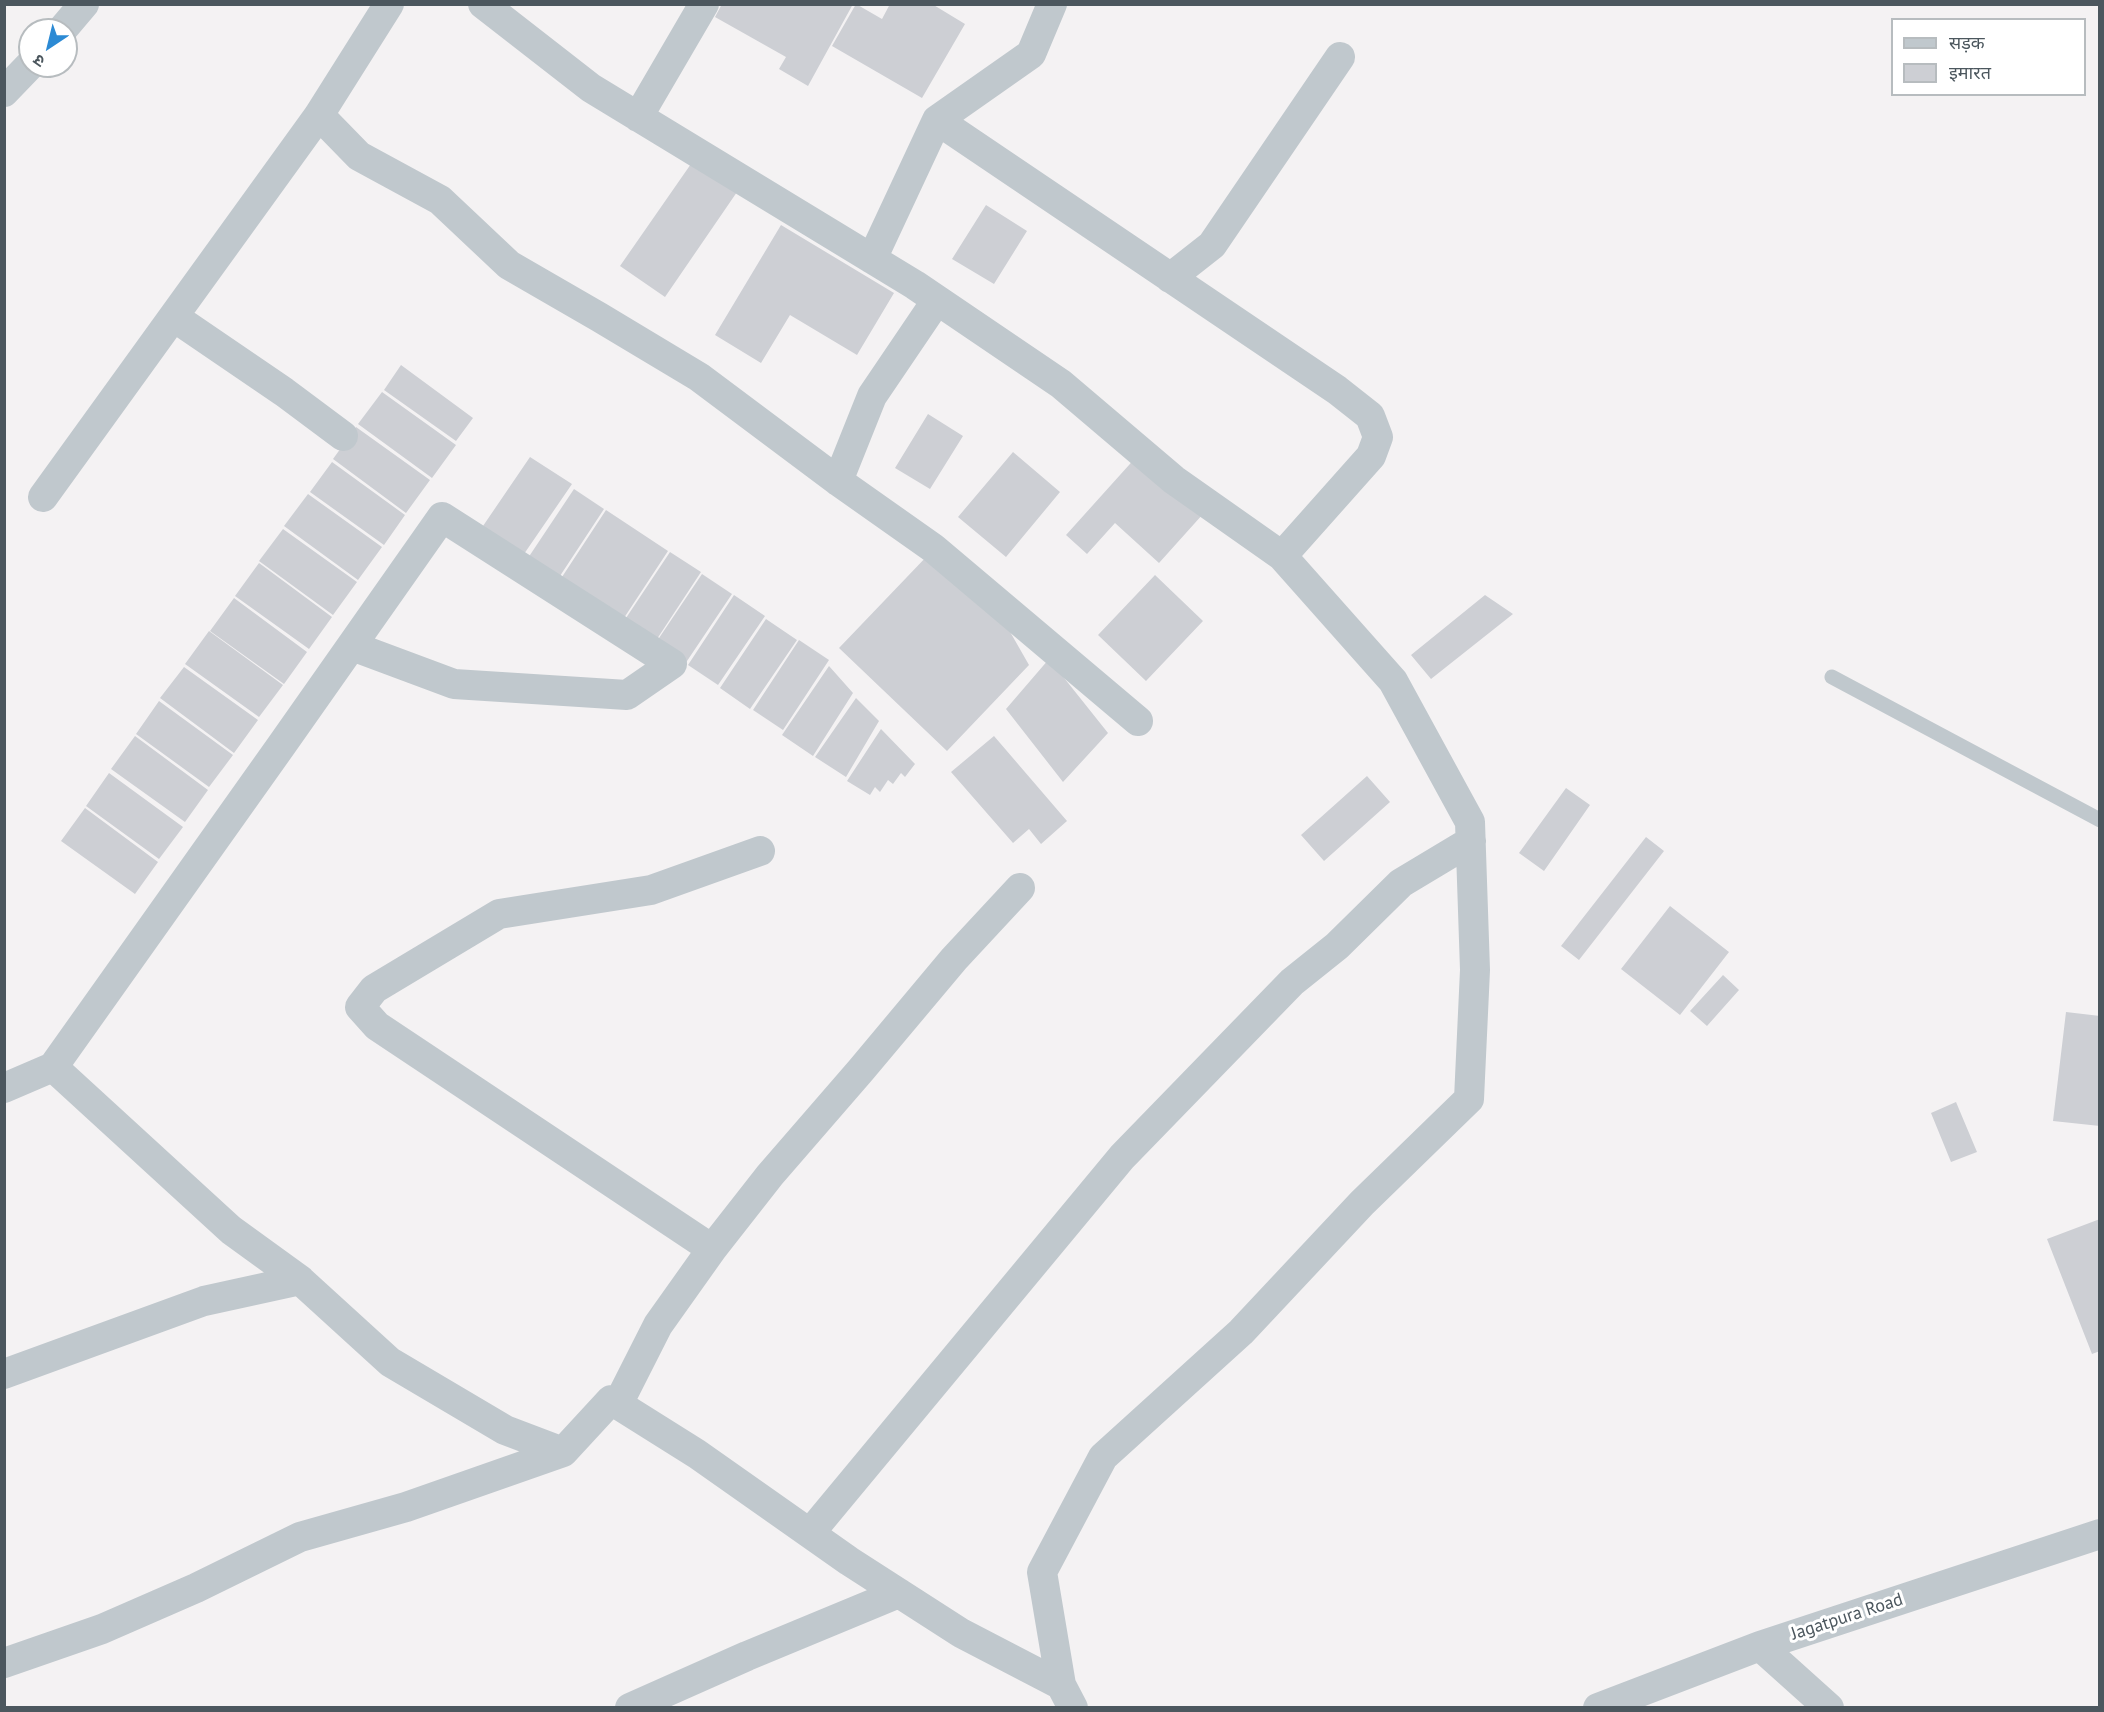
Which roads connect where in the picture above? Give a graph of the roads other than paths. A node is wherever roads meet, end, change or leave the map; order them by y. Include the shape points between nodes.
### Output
1 (84, 4) edge
2 (389, 4) edge
3 (483, 4) edge
4 (704, 4) edge
5 (1052, 4) edge
6 (72, 18) edge
7 (1340, 57) dead end
8 (18, 77) edge
9 (4, 92) edge
10 (319, 115) junction
11 (638, 117) junction
12 (937, 120) junction
13 (872, 259) junction
14 (1170, 278) junction
15 (937, 300) junction
16 (174, 317) junction
17 (344, 436) dead end
18 (838, 481) junction
19 (43, 496) dead end
20 (1282, 556) junction
21 (352, 645) junction
22 (1832, 677) dead end
23 (1138, 721) dead end
24 (2100, 820) edge
25 (1471, 841) junction
26 (760, 851) dead end
27 (1020, 888) dead end
28 (53, 1067) junction
29 (4, 1088) edge
30 (712, 1249) junction
31 (300, 1280) junction
32 (4, 1374) edge
33 (618, 1404) junction
34 (563, 1452) junction
35 (810, 1533) junction
36 (2100, 1534) edge
37 (899, 1593) junction
38 (1760, 1646) junction
39 (4, 1663) edge
40 (1067, 1696) edge
41 (630, 1707) edge
42 (1598, 1707) edge
43 (1829, 1707) edge

1 - 6 street
2 - 10 street
3 - 11 street via 591,88
4 - 11 street
5 - 12 street via 1032,54
7 - 14 street via 1212,245
8 - 9 street
10 - 16 street
10 - 18 street via 359,156 440,200 509,265 699,377
11 - 13 street
12 - 13 street
12 - 14 street
13 - 15 street
14 - 20 street via 1370,416 1378,437 1371,456
15 - 18 street via 872,396
15 - 20 street via 1061,384 1174,480
16 - 17 street
16 - 19 street
18 - 23 street via 933,548
20 - 25 street via 1393,681 1470,822
21 - 21 street via 442,517 672,664 627,695 454,684
21 - 28 street
22 - 24 lane
25 - 35 street via 1401,883 1292,982 1122,1157
25 - 40 street via 1475,970 1469,1099 1362,1203 1241,1332 1103,1457 1042,1572
26 - 30 street via 651,890 499,914 374,989 360,1007 377,1026
27 - 30 street via 954,959
28 - 29 street
28 - 31 street via 231,1230
30 - 33 street via 658,1325
31 - 32 street via 204,1301
31 - 34 street via 390,1362 505,1430
33 - 34 street via 611,1400
33 - 35 street
34 - 39 street via 406,1508 300,1537 102,1629
35 - 37 street
36 - 38 street, Jagatpura Road
37 - 40 street
37 - 41 street
38 - 42 street, Jagatpura Road
38 - 43 street

